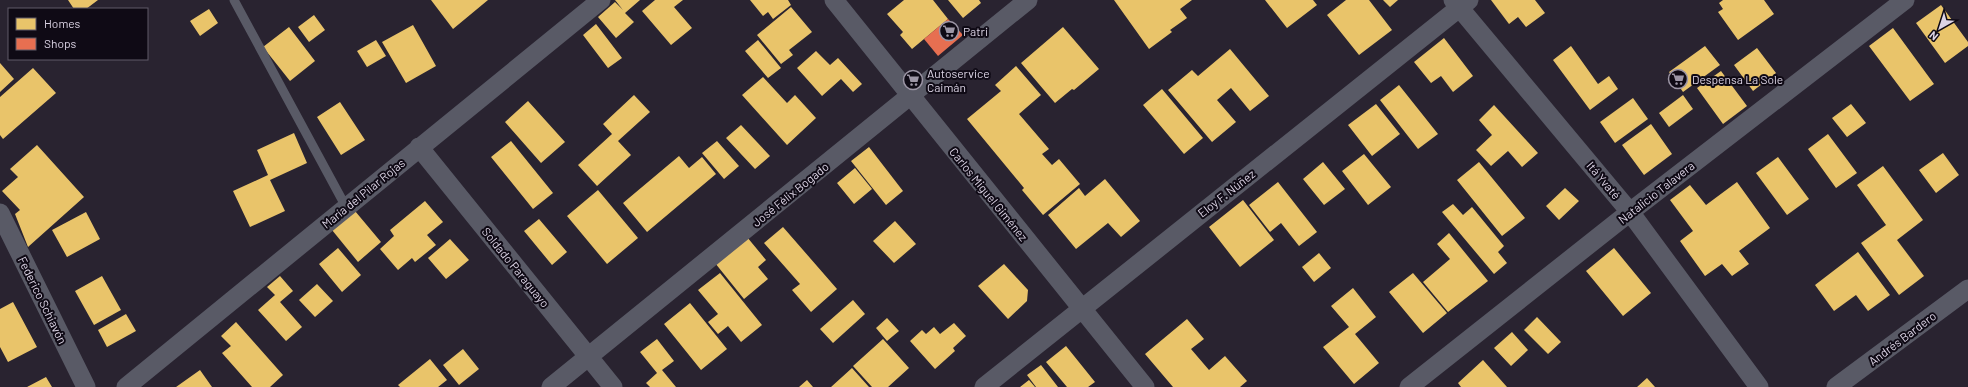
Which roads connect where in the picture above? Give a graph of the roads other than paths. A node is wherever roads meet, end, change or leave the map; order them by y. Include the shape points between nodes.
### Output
1 (234, 0) edge
2 (601, 0) edge
3 (834, 0) edge
4 (1028, 0) edge
5 (1905, 0) edge
6 (1460, 2) edge
7 (910, 96) junction
8 (419, 147) junction
9 (346, 207) junction
10 (1630, 212) junction
11 (0, 213) edge
12 (1968, 289) edge
13 (1081, 308) junction
14 (589, 358) junction
15 (86, 387) edge
16 (126, 387) edge
17 (551, 387) edge
18 (612, 387) edge
19 (984, 387) edge
20 (1145, 387) edge
21 (1409, 387) edge
22 (1759, 387) edge
23 (1836, 387) edge

1 - 9 lane
2 - 8 street, María del Pilar Rojas
3 - 7 street, Carlos Miguel Giménez
4 - 7 street, José Félix Bogado
5 - 10 street, Natalicio Talavera
6 - 10 street, Itá Yvaté
6 - 13 street, Eloy F. Núñez
7 - 13 street, Carlos Miguel Giménez
7 - 14 street, José Félix Bogado
8 - 9 street, María del Pilar Rojas
8 - 14 street, Soldado Paraguayo
9 - 16 street, María del Pilar Rojas
10 - 21 street, Natalicio Talavera
10 - 22 street, Itá Yvaté
11 - 15 street, Federico Schiavón
12 - 23 street, Andrés Bardero
13 - 19 street, Eloy F. Núñez
13 - 20 street, Carlos Miguel Giménez
14 - 17 street, José Félix Bogado
14 - 18 street, Soldado Paraguayo

